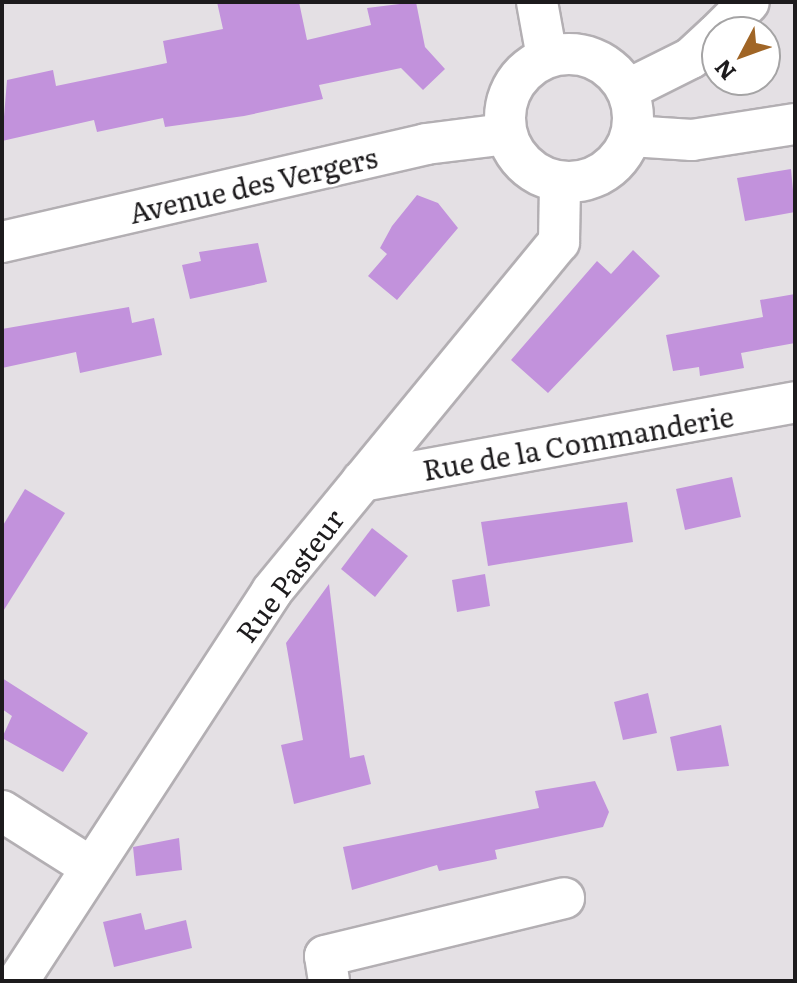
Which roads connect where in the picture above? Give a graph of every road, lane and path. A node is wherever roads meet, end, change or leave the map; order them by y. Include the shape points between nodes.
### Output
1 (537, 2) edge
2 (701, 49) edge
3 (547, 57) junction
4 (627, 90) junction
5 (795, 124) edge
6 (506, 134) junction
7 (631, 136) junction
8 (560, 182) junction
9 (2, 242) edge
10 (795, 402) edge
11 (362, 481) junction
12 (2, 811) edge
13 (89, 866) junction
14 (564, 898) dead end
15 (18, 981) edge
16 (329, 981) edge

1 - 3 street
2 - 4 street
3 - 4 street via 602,62
3 - 6 street via 517,79
4 - 7 street
5 - 7 street via 692,140
6 - 8 street via 526,166
6 - 9 street, Avenue des Vergers via 426,144
7 - 8 street via 604,172
8 - 11 street, Rue Pasteur via 559,242
10 - 11 street, Rue de la Commanderie
11 - 13 street, Rue Pasteur via 272,591
12 - 13 street
13 - 15 street, Rue Pasteur
14 - 16 street via 325,956

